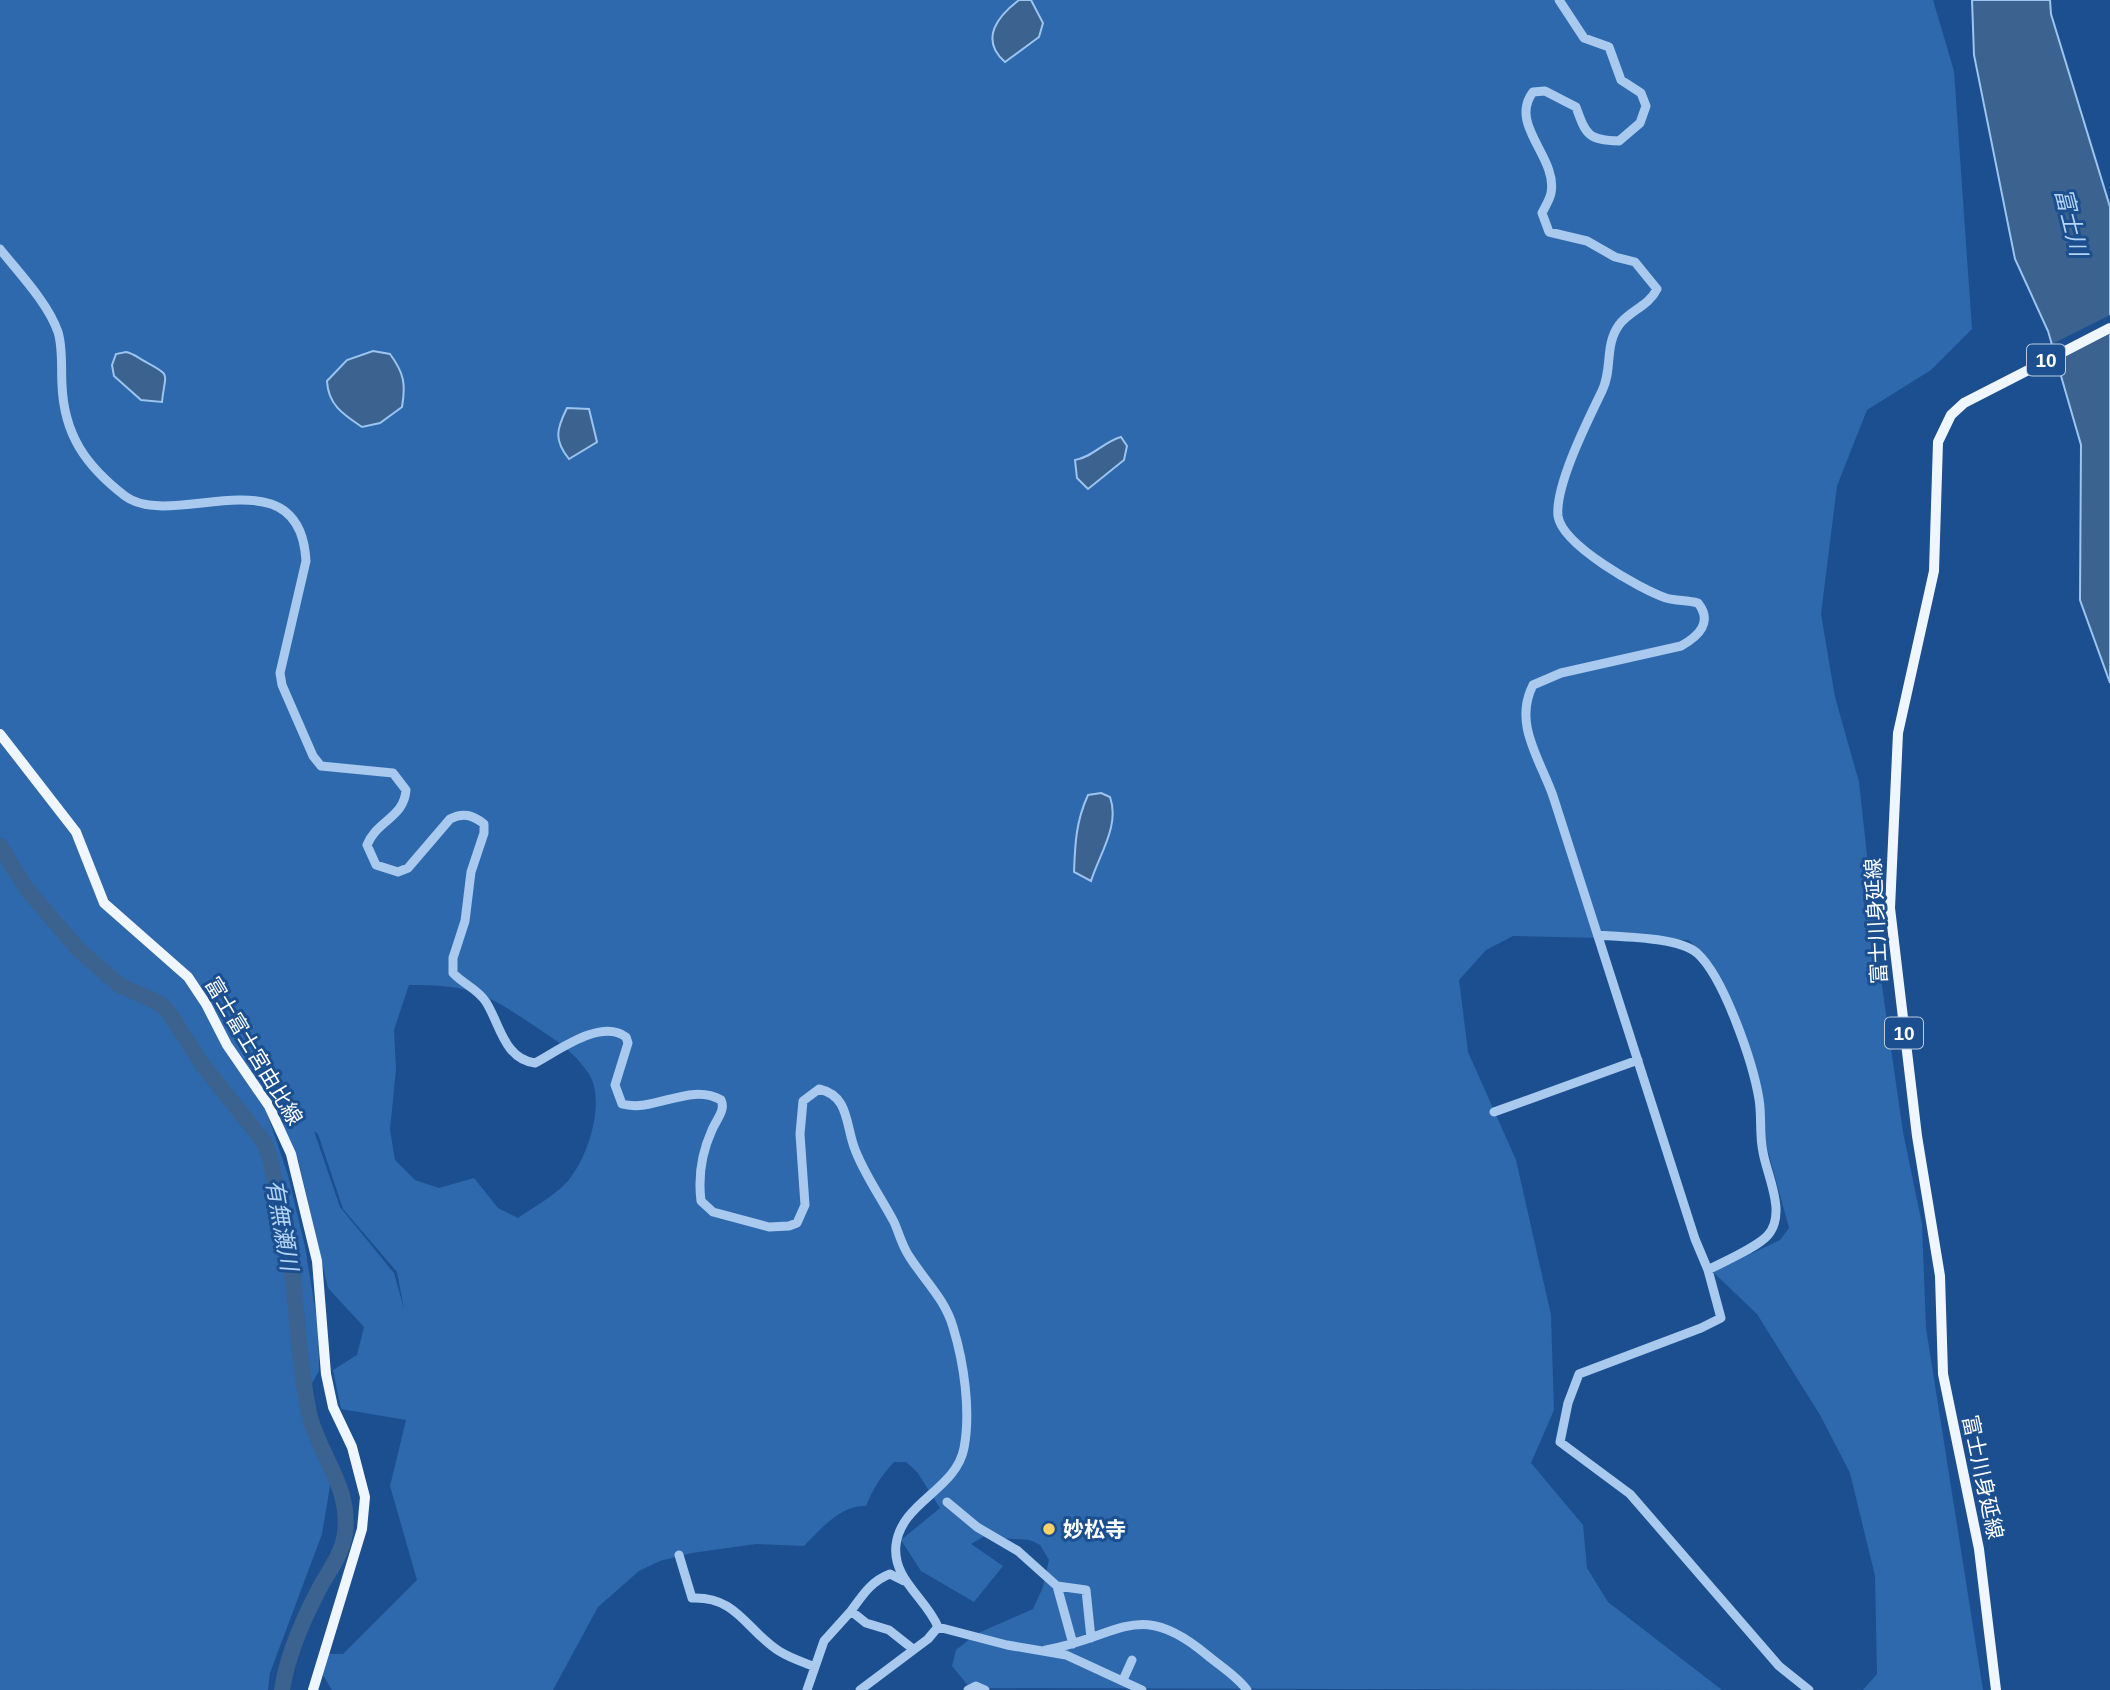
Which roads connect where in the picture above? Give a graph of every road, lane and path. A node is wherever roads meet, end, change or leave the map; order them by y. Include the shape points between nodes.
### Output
1 (1559, 0) edge
2 (0, 250) edge
3 (2110, 328) edge
4 (0, 734) edge
5 (1598, 936) junction
6 (1638, 1060) junction
7 (1494, 1112) dead end
8 (1708, 1270) junction
9 (947, 1502) dead end
10 (679, 1555) dead end
11 (909, 1583) junction
12 (1057, 1586) junction
13 (850, 1611) junction
14 (939, 1627) junction
15 (1091, 1638) junction
16 (1073, 1644) junction
17 (913, 1649) junction
18 (1046, 1650) junction
19 (1132, 1660) dead end
20 (815, 1667) junction
21 (1119, 1679) junction
22 (313, 1690) edge
23 (807, 1690) edge
24 (860, 1690) edge
25 (968, 1690) edge
26 (985, 1690) edge
27 (1115, 1690) edge
28 (1142, 1690) edge
29 (1247, 1690) edge
30 (1809, 1690) edge
31 (1996, 1690) edge

1 - 5 street via 1584,38 1609,47 1621,80 1641,93 1646,106 1640,123 1619,141 1598,140 1584,131 1576,107 1545,91 1533,92 1525,103 1525,117 1550,176 1551,192 1542,214 1549,232 1587,241 1635,262 1657,289 1650,302 1620,324 1608,350 1610,375 1580,438 1558,518 1568,537 1636,585 1668,599 1698,603 1704,611 1704,628 1697,638 1681,646 1547,678 1533,685 1527,697 1527,736 1553,796
2 - 11 street via 58,333 63,407 70,436 126,497 168,504 250,501 271,505 295,522 305,541 306,561 280,673 282,685 321,766 393,774 406,790 399,812 373,830 367,845 376,865 398,872 408,868 458,815 484,824 453,973 486,1002 514,1054 535,1063 597,1032 614,1031 628,1043 615,1085 622,1104 642,1106 680,1096 721,1100 723,1110 704,1150 701,1201 713,1212 769,1227 797,1223 805,1205 800,1134 803,1101 819,1089 831,1091 842,1102 856,1152 906,1253 946,1308 964,1387 966,1425 961,1460 911,1513 896,1544 896,1569
3 - 31 main road, 富士川身延線 / 10 via 1982,392 1951,415 1938,442 1934,571 1898,733 1890,908 1917,1136 1938,1262 1943,1374 1979,1549
4 - 22 main road, 富士富士宮由比線 via 76,832 104,903 188,977 269,1106 291,1154 317,1261 333,1407 352,1447 365,1497 362,1529
5 - 6 street
5 - 8 street via 1679,943 1695,951 1724,993 1752,1059 1775,1219 1767,1236
6 - 7 street
6 - 8 street
8 - 30 street via 1721,1318 1578,1374 1560,1442 1630,1494 1779,1666
9 - 12 street via 977,1527 1018,1551
10 - 20 street via 692,1598 712,1597 734,1609 778,1650
11 - 13 street via 890,1574 881,1577
11 - 14 street
12 - 15 street via 1086,1590
12 - 16 street
13 - 17 street via 866,1623 889,1630
13 - 20 street via 824,1641
14 - 17 street
14 - 18 street
15 - 16 street
15 - 29 street via 1130,1624 1164,1626 1178,1632
16 - 18 street
17 - 24 street
18 - 21 street
19 - 21 street
20 - 23 street
21 - 27 street
21 - 28 street
25 - 26 street via 976,1686

